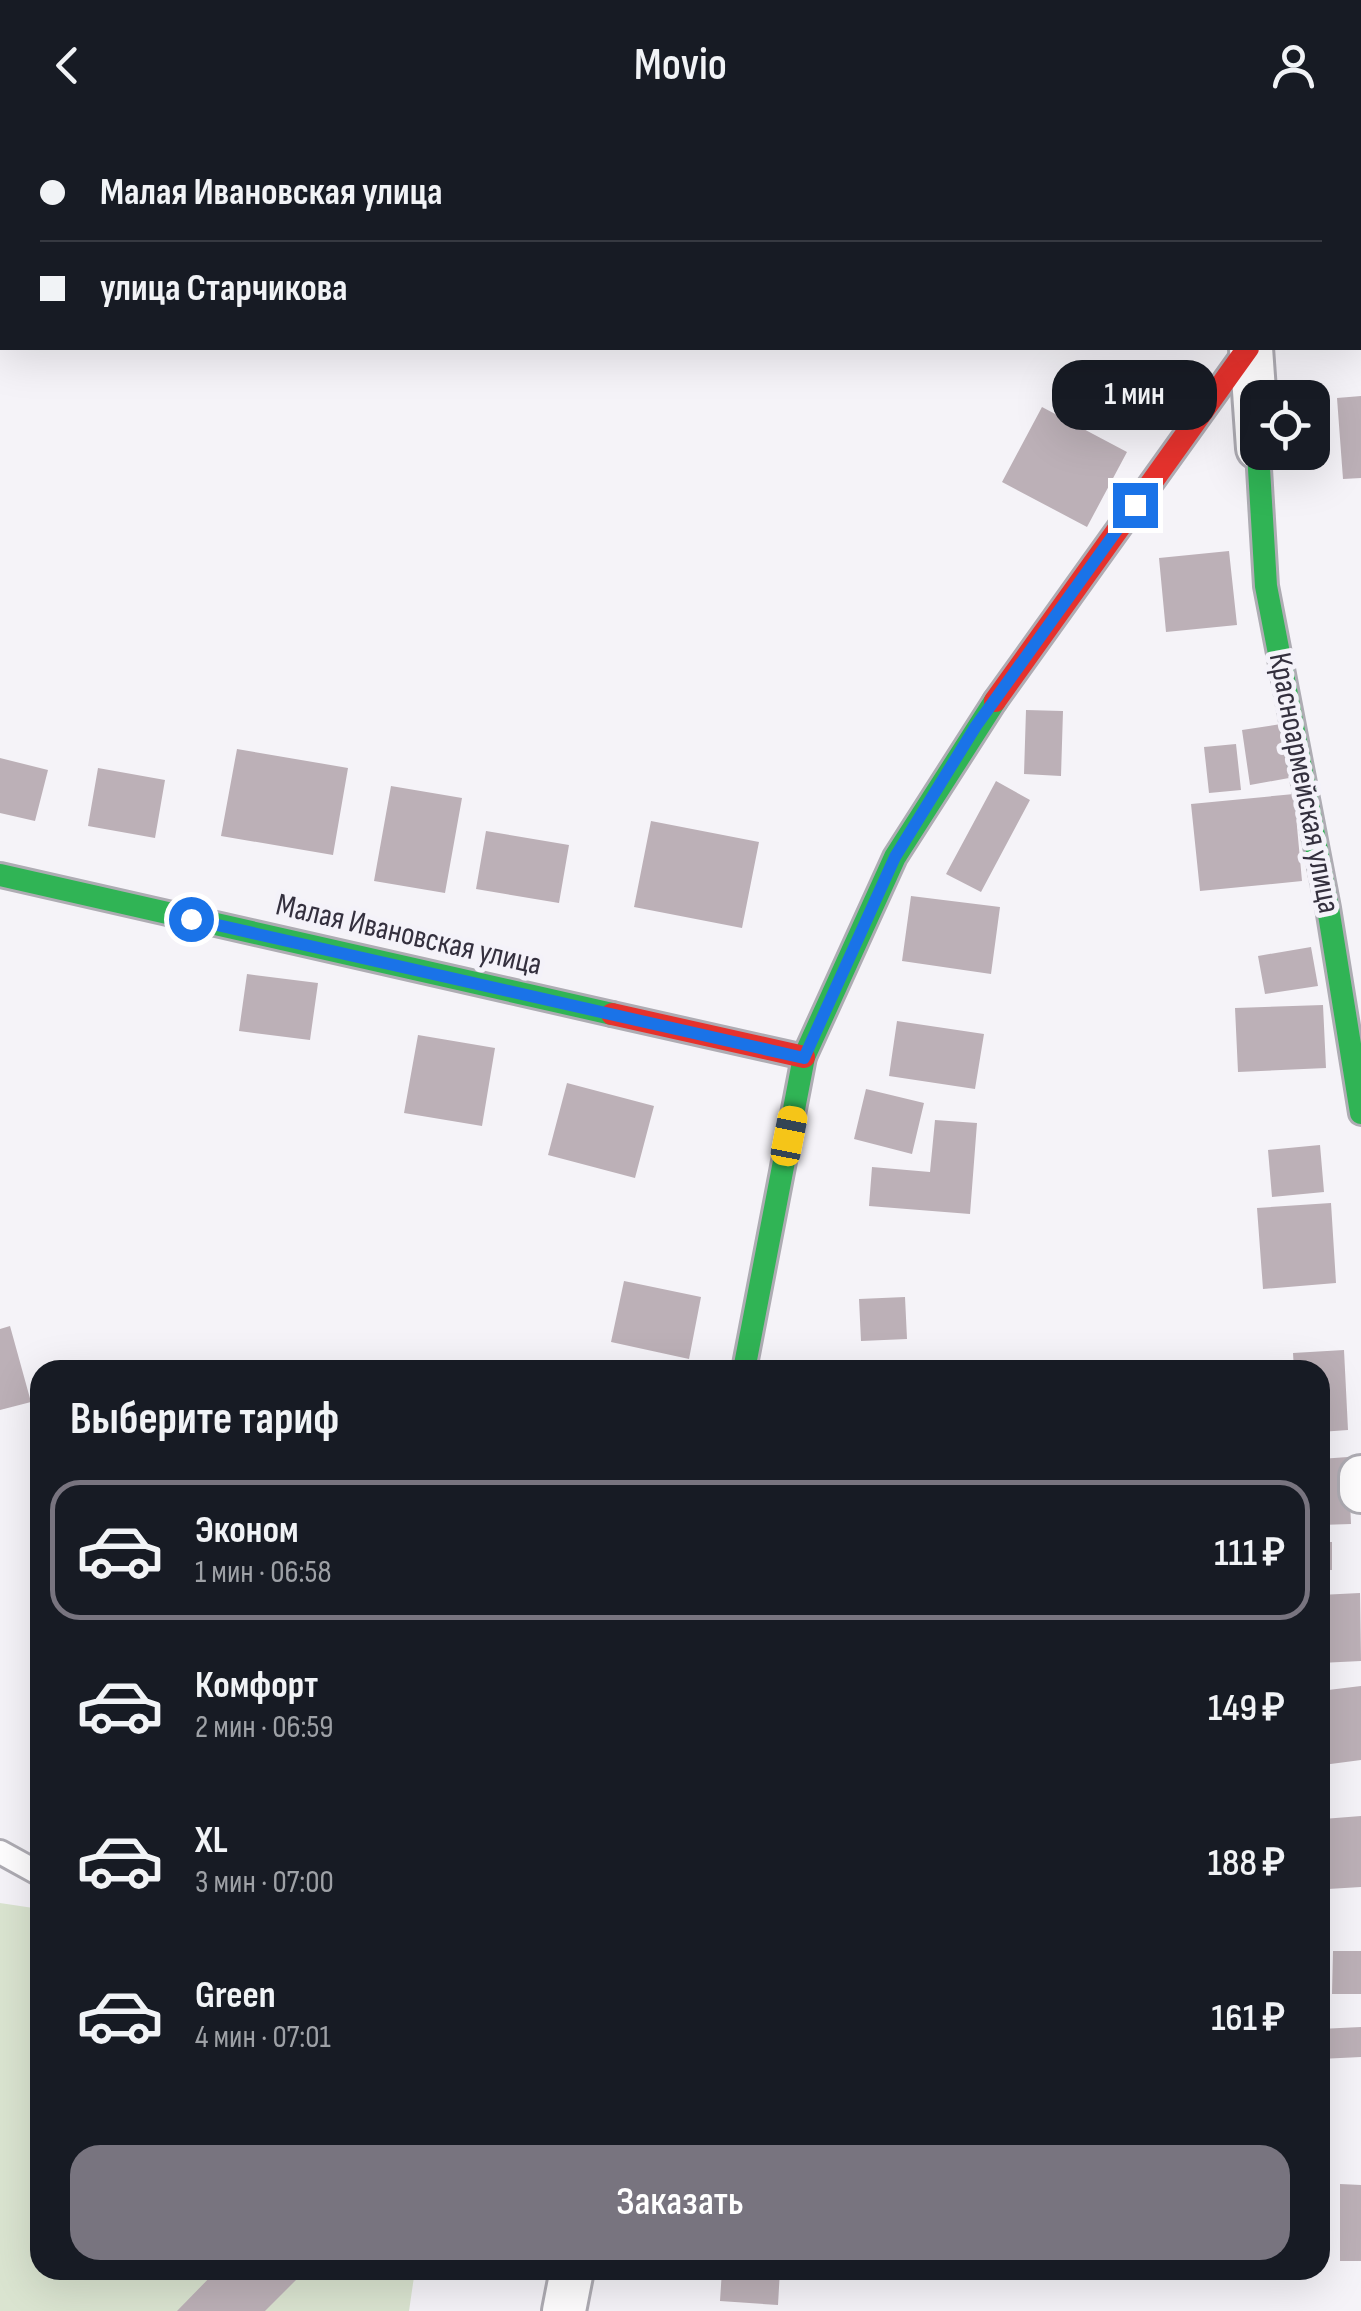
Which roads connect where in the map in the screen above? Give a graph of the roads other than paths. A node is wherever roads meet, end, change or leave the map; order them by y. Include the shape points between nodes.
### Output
1 (1248, 350) edge
2 (1249, 350) edge
3 (1252, 380) edge
4 (1259, 470) edge
5 (0, 876) edge
6 (804, 1058) junction
7 (1361, 1113) edge
8 (746, 1360) edge
9 (1361, 1477) edge
10 (1361, 1491) edge
11 (0, 1852) edge
12 (30, 1868) edge
13 (570, 2280) edge
14 (564, 2311) edge

1 - 6 street via 976,726 895,857
2 - 3 street, Красноармейская улица
4 - 7 street, Красноармейская улица via 1266,586
5 - 6 street, Малая Ивановская улица
6 - 8 street
9 - 10 street
11 - 12 lane
13 - 14 street

